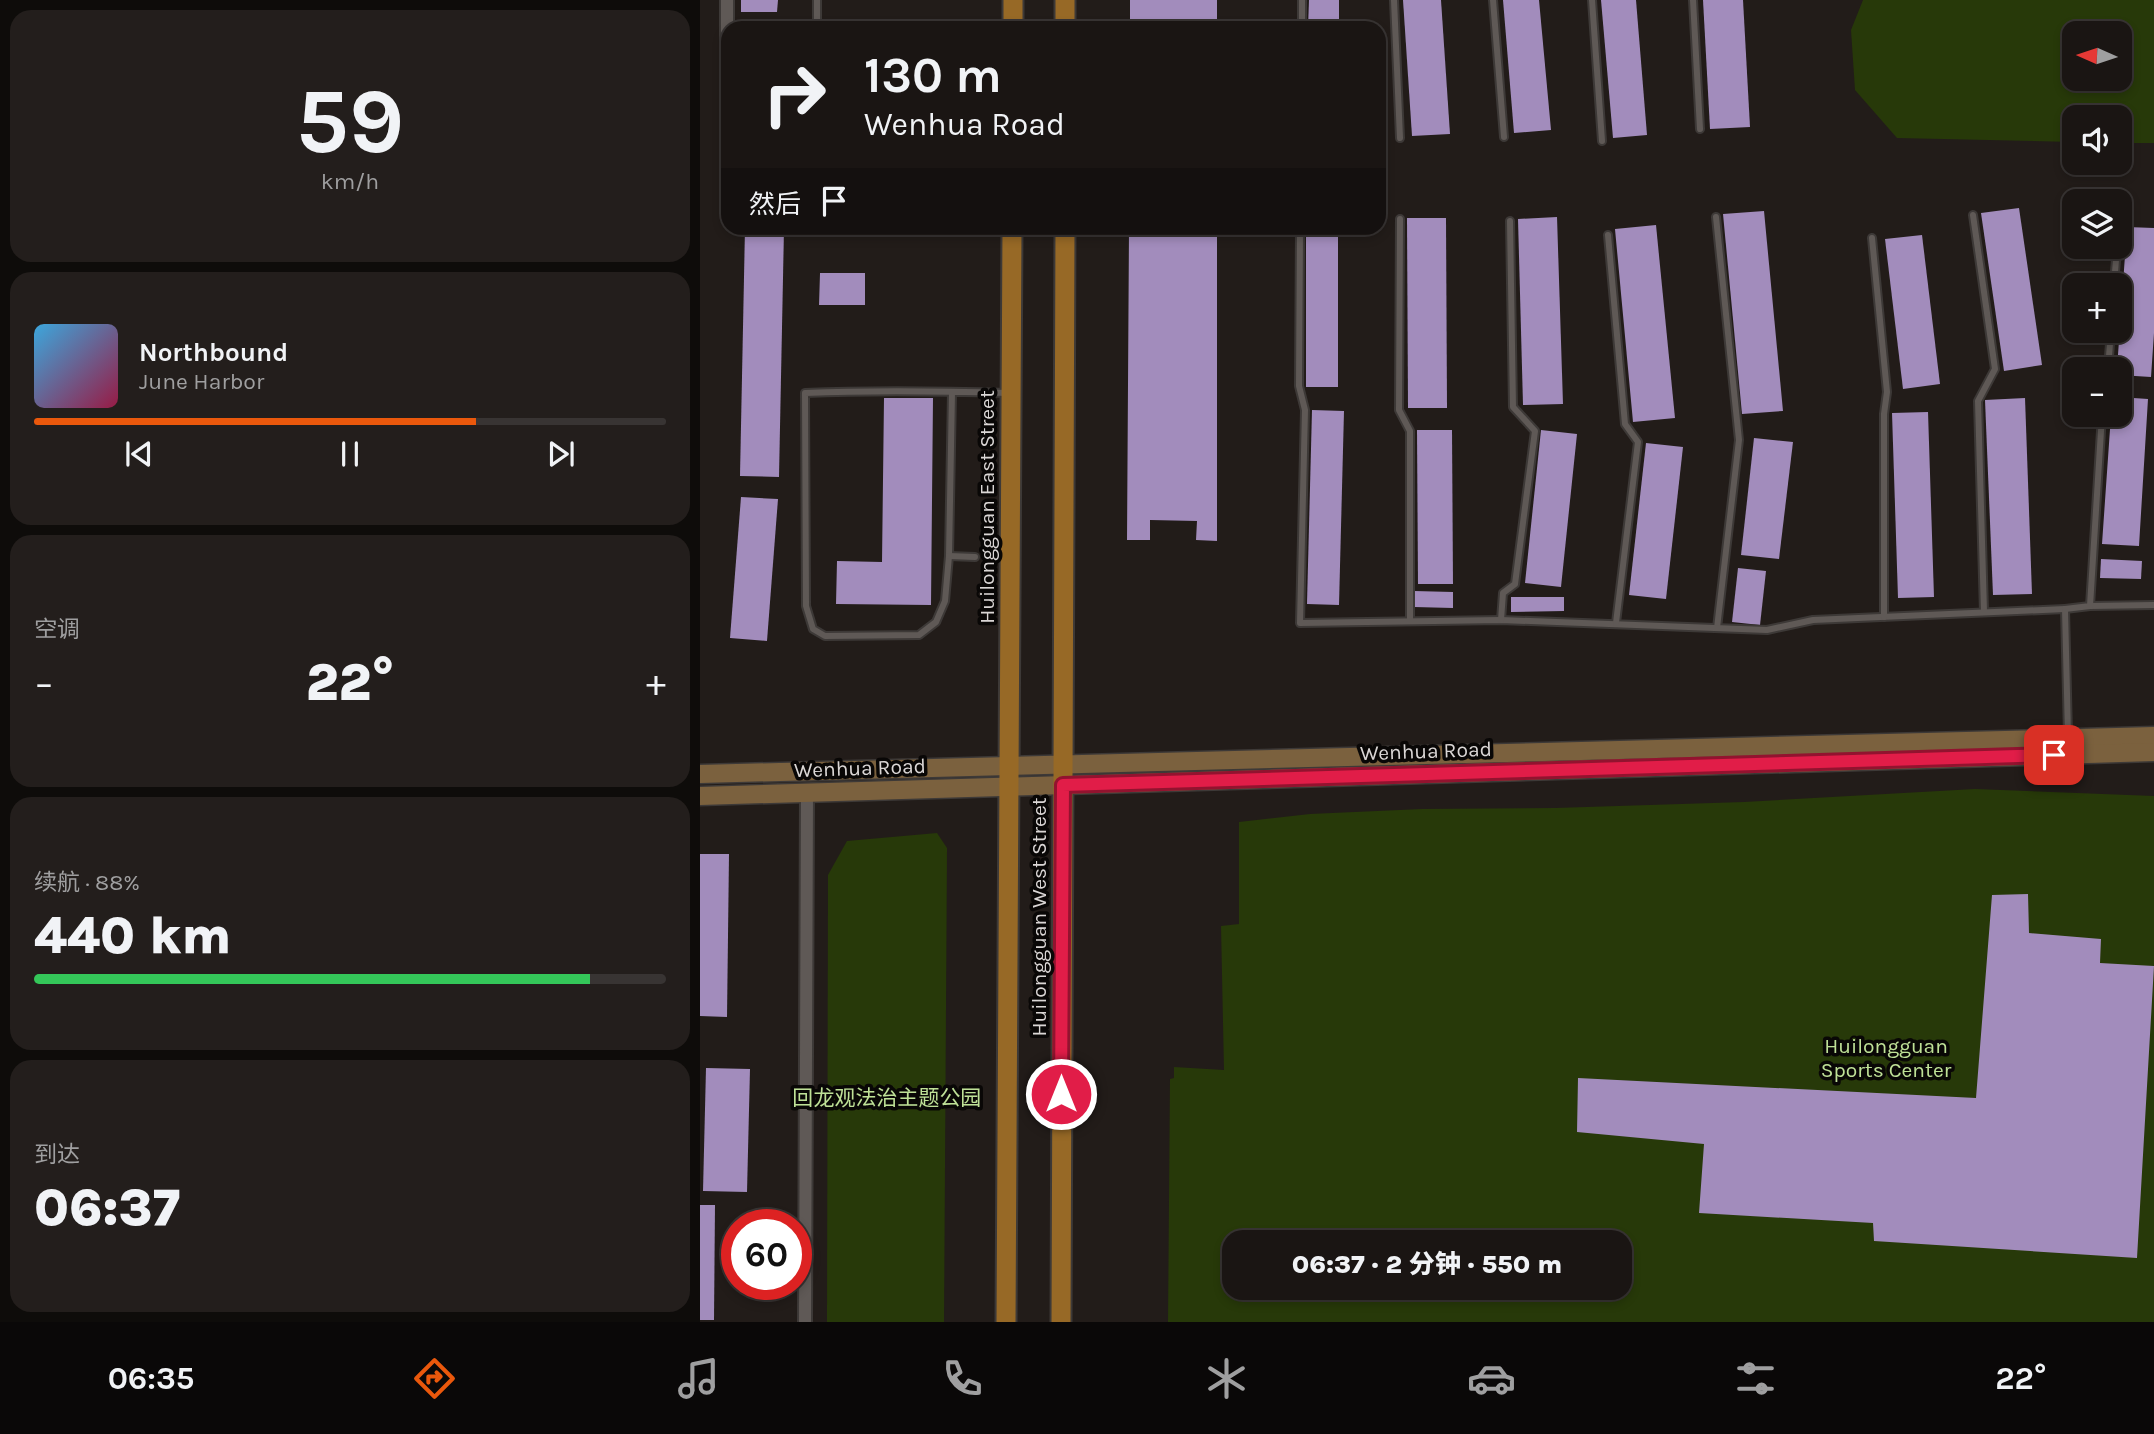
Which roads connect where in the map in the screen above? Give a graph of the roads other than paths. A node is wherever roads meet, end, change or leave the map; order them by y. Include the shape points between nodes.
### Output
1 (727, 0) edge
2 (817, 0) edge
3 (1013, 0) edge
4 (1065, 0) edge
5 (1302, 0) edge
6 (1394, 0) edge
7 (1493, 0) edge
8 (1592, 0) edge
9 (1693, 0) edge
10 (727, 21) edge
11 (817, 21) edge
12 (1013, 21) edge
13 (1065, 21) edge
14 (1302, 21) edge
15 (1700, 129) dead end
16 (1504, 137) dead end
17 (1400, 138) dead end
18 (1602, 141) dead end
19 (1973, 215) dead end
20 (1716, 218) dead end
21 (1400, 219) dead end
22 (1510, 221) dead end
23 (1012, 235) edge
24 (1065, 235) edge
25 (1300, 235) edge
26 (1608, 235) dead end
27 (1872, 238) dead end
28 (952, 392) junction
29 (1011, 393) junction
30 (2101, 427) edge
31 (949, 556) junction
32 (975, 557) dead end
33 (2154, 605) edge
34 (2090, 606) junction
35 (2065, 609) junction
36 (1984, 612) junction
37 (1884, 617) junction
38 (1502, 620) junction
39 (1410, 621) junction
40 (1616, 623) junction
41 (1717, 628) junction
42 (2068, 738) junction
43 (2153, 740) edge
44 (2029, 756) junction
45 (2154, 762) edge
46 (1009, 766) junction
47 (700, 774) edge
48 (1063, 775) junction
49 (1009, 786) junction
50 (807, 792) junction
51 (700, 796) edge
52 (805, 1322) edge
53 (1006, 1322) edge
54 (1061, 1322) edge

1 - 10 street
2 - 11 lane
3 - 12 main road
4 - 13 main road
5 - 14 lane
6 - 17 lane
7 - 16 lane
8 - 18 lane
9 - 15 lane
19 - 36 lane via 1995,369 1978,401
20 - 41 lane via 1739,440
21 - 39 lane via 1399,410 1410,431
22 - 38 lane via 1513,407 1535,431 1515,584 1503,593
23 - 29 main road, Huilongguan East Street
24 - 48 main road
25 - 39 lane via 1299,386 1305,410 1300,623
26 - 40 lane via 1625,424 1638,442
27 - 37 lane via 1887,392
28 - 29 lane
28 - 31 lane
28 - 31 lane via 805,393 806,606 813,629 825,636 919,635 936,622 945,601
29 - 46 main road, Huilongguan East Street
30 - 34 lane
31 - 32 lane
33 - 34 lane
34 - 35 lane
35 - 36 lane
35 - 42 lane
36 - 37 lane
37 - 41 lane via 1813,620 1767,630
38 - 39 lane
38 - 40 lane
40 - 41 lane
42 - 43 street, Wenhua Road
42 - 48 street, Wenhua Road
43 - 44 street, Wenhua Road
44 - 45 street
44 - 48 street, Wenhua Road
46 - 47 street, Wenhua Road
46 - 48 street, Wenhua Road
46 - 49 main road, Huilongguan East Street
48 - 49 street, Wenhua Road
48 - 54 main road, Huilongguan West Street
49 - 50 street, Wenhua Road
49 - 53 main road, Huilongguan West Street
50 - 51 street, Wenhua Road
50 - 52 street

